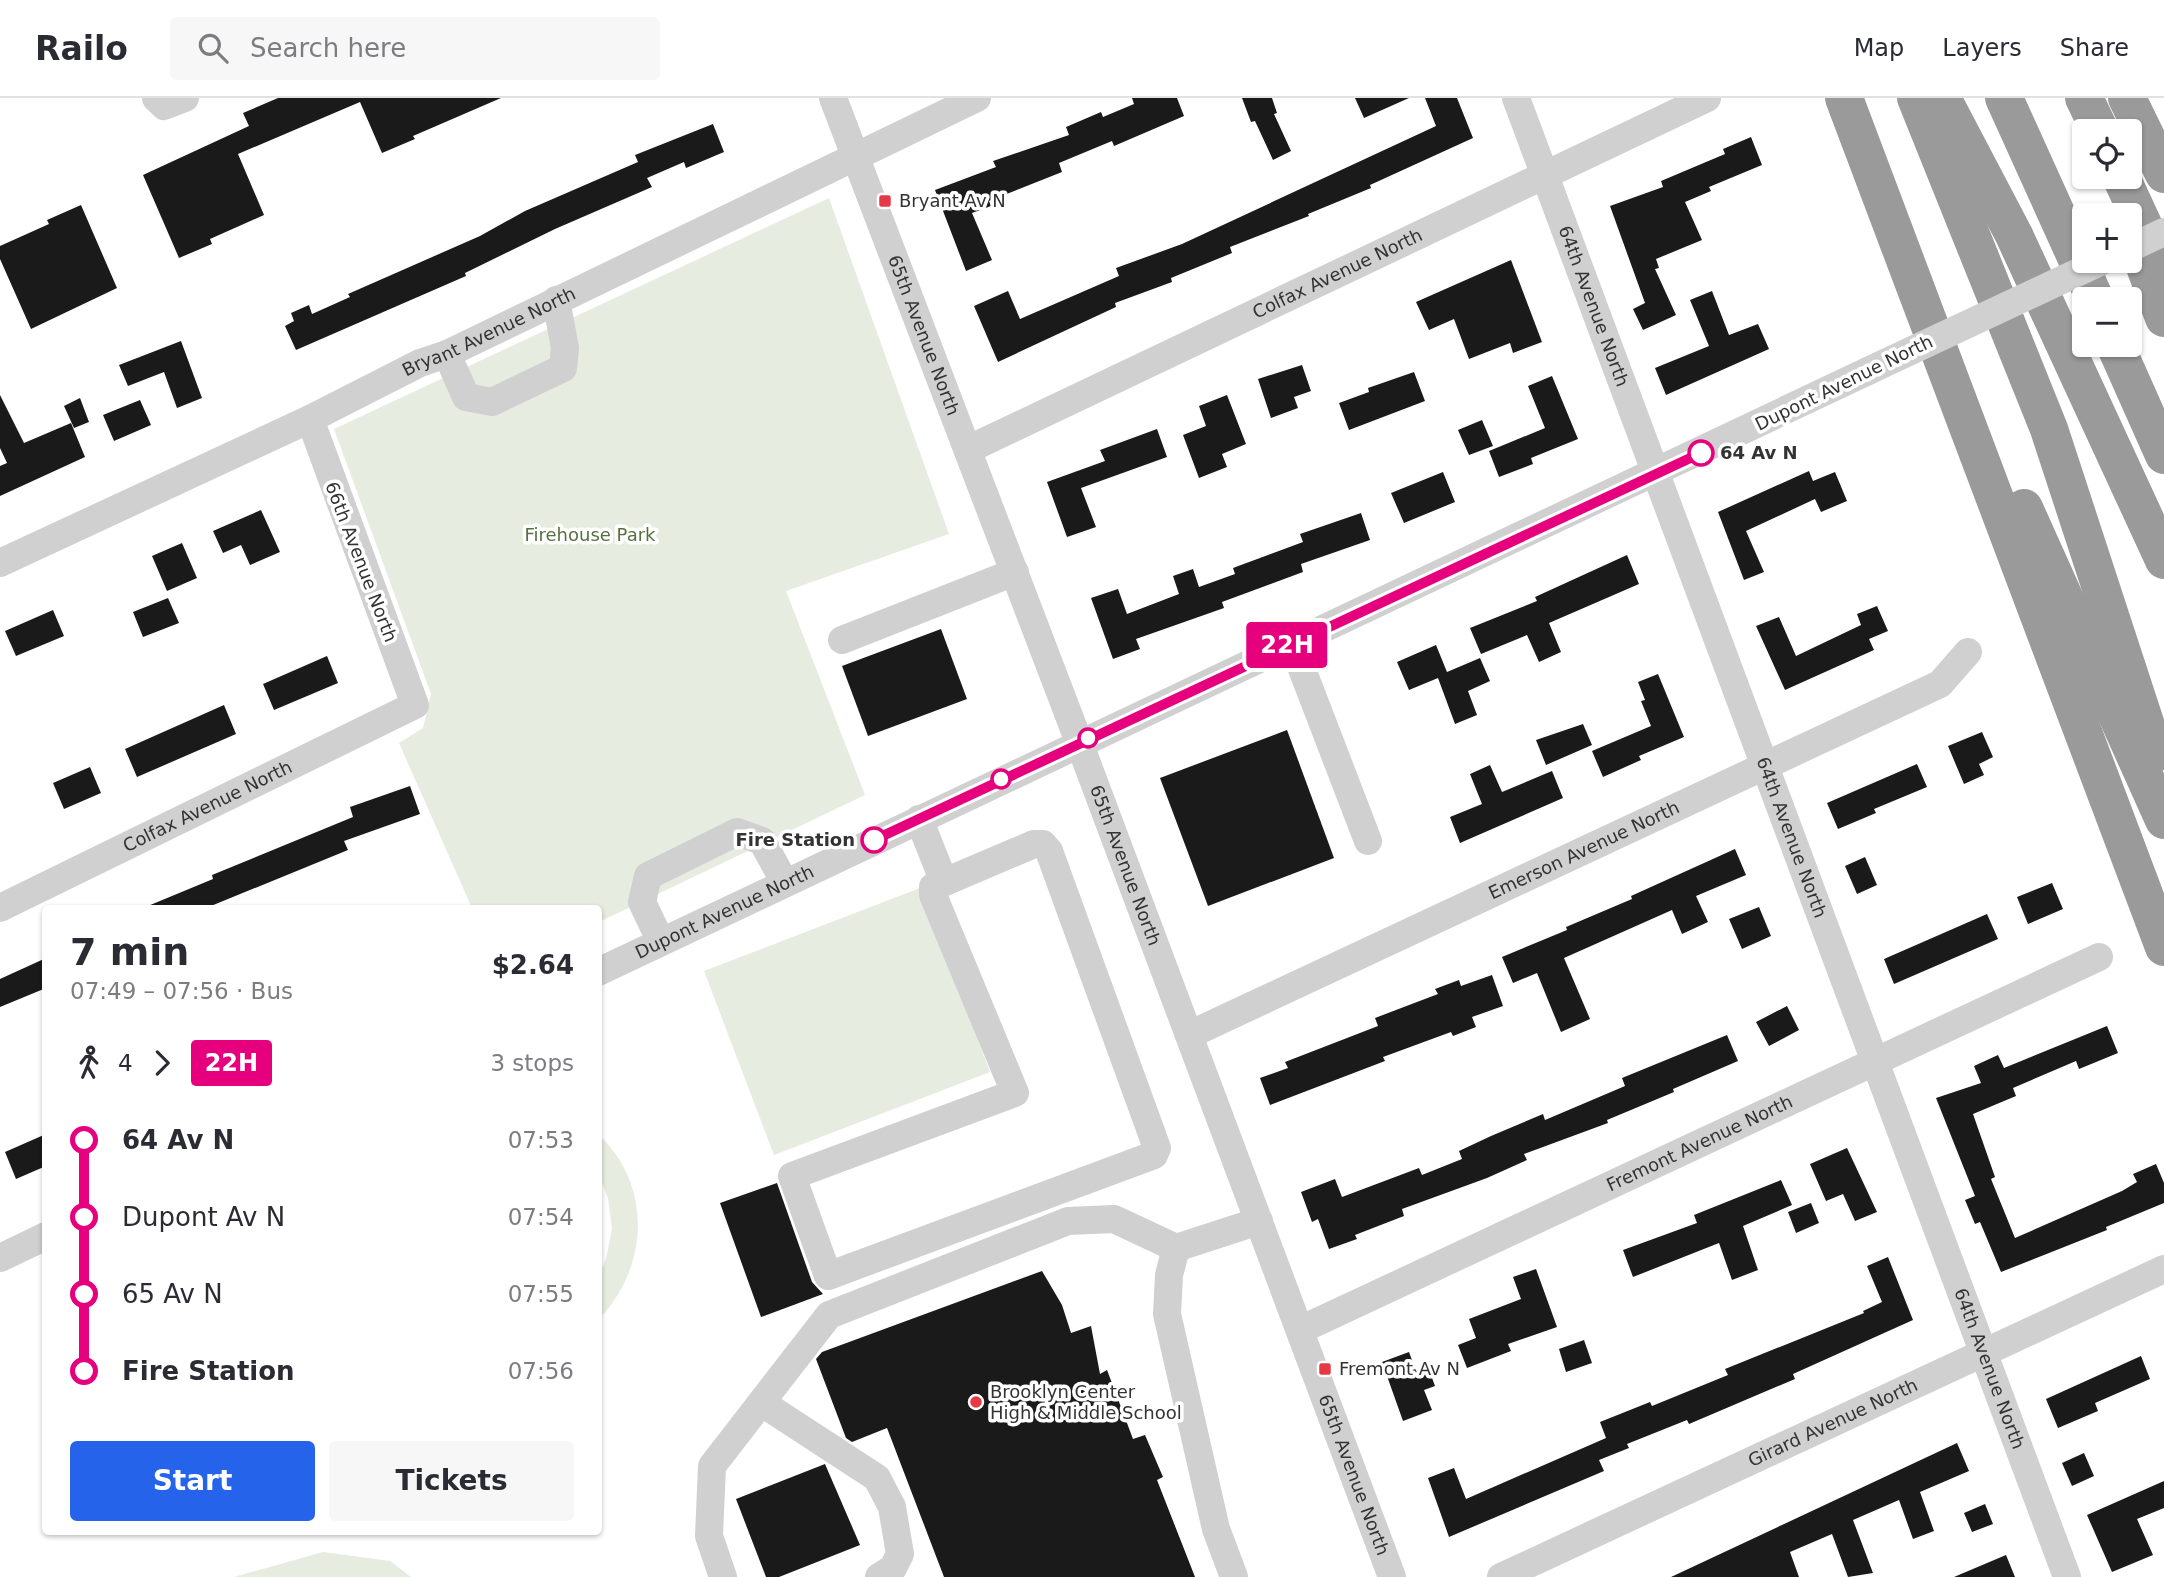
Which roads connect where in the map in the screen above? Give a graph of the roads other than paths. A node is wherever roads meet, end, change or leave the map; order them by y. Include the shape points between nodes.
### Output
1 (156, 98) edge
2 (185, 98) edge
3 (834, 98) edge
4 (977, 98) edge
5 (1516, 98) edge
6 (1707, 98) edge
7 (1846, 98) edge
8 (1916, 98) edge
9 (1942, 98) edge
10 (2004, 98) edge
11 (2083, 98) edge
12 (2127, 98) edge
13 (2090, 119) edge
14 (2094, 119) edge
15 (857, 155) junction
16 (2164, 174) edge
17 (1546, 178) junction
18 (2127, 189) edge
19 (2164, 232) edge
20 (2142, 242) edge
21 (2142, 259) edge
22 (2164, 270) edge
23 (2076, 273) edge
24 (2090, 287) edge
25 (556, 300) junction
26 (2164, 318) edge
27 (447, 354) junction
28 (2120, 357) edge
29 (310, 419) junction
30 (969, 449) junction
31 (2164, 455) edge
32 (1656, 474) junction
33 (2164, 560) edge
34 (0, 563) edge
35 (1015, 572) junction
36 (842, 640) dead end
37 (1292, 643) junction
38 (1968, 652) dead end
39 (415, 705) joint
40 (1079, 742) junction
41 (1765, 766) junction
42 (2164, 781) edge
43 (919, 819) junction
44 (2164, 820) edge
45 (1368, 841) dead end
46 (944, 882) junction
47 (785, 883) junction
48 (0, 908) edge
49 (661, 942) junction
50 (2164, 947) edge
51 (2099, 957) dead end
52 (602, 970) edge
53 (1189, 1035) junction
54 (1875, 1061) junction
55 (1259, 1221) junction
56 (42, 1238) edge
57 (1175, 1248) junction
58 (0, 1258) edge
59 (2164, 1269) edge
60 (1300, 1330) junction
61 (1984, 1352) junction
62 (762, 1404) junction
63 (723, 1577) edge
64 (879, 1577) edge
65 (1234, 1577) edge
66 (1392, 1577) edge
67 (1501, 1577) edge
68 (2067, 1577) edge

1 - 2 street via 164,106
3 - 15 street
4 - 15 street, Bryant Avenue North
5 - 17 street, 64th Avenue North
6 - 17 street, Colfax Avenue North
7 - 44 highway via 2045,559
7 - 50 highway
8 - 42 highway via 2049,429
9 - 33 highway via 2014,235
10 - 24 highway
11 - 13 highway
11 - 14 highway
12 - 16 highway
15 - 25 street, Bryant Avenue North
15 - 30 street, 65th Avenue North
17 - 30 street, Colfax Avenue North
17 - 32 street, 64th Avenue North
18 - 22 highway
19 - 20 street, bridge
21 - 26 highway
23 - 32 street, Dupont Avenue North, bridge
25 - 27 street, Bryant Avenue North
25 - 27 street via 565,348 563,368 492,402 466,397
27 - 29 street, Bryant Avenue North
28 - 31 highway
29 - 34 street, Bryant Avenue North
29 - 39 street, 66th Avenue North
30 - 35 street, 65th Avenue North
32 - 37 street, Dupont Avenue North
32 - 41 street, 64th Avenue North
35 - 36 street
35 - 40 street, 65th Avenue North
37 - 40 street, Dupont Avenue North
37 - 45 street
38 - 41 street, Emerson Avenue North via 1940,684
39 - 48 street, Colfax Avenue North
40 - 43 street, Dupont Avenue North
40 - 53 street, 65th Avenue North
41 - 53 street, Emerson Avenue North
41 - 54 street, 64th Avenue North
43 - 46 street
43 - 47 street, Dupont Avenue North
46 - 46 street via 933,887 933,895 1015,1093 792,1176 828,1276 1154,1155 1157,1148 1043,844
47 - 49 street, Dupont Avenue North
47 - 49 street via 762,841 737,832 648,876 642,902
49 - 52 street, Dupont Avenue North
51 - 54 street, Fremont Avenue North
53 - 55 street, 65th Avenue North
54 - 60 street, Fremont Avenue North
54 - 61 street, 64th Avenue North
55 - 57 street
55 - 60 street, 65th Avenue North
56 - 58 street
57 - 62 street via 1114,1219 1068,1221 829,1315
57 - 65 street via 1167,1314 1216,1528
59 - 61 street, Girard Avenue North
60 - 66 street, 65th Avenue North
61 - 67 street, Girard Avenue North
61 - 68 street, 64th Avenue North
62 - 63 street via 712,1466 709,1536
62 - 64 street via 877,1478 892,1507 900,1554 893,1568

